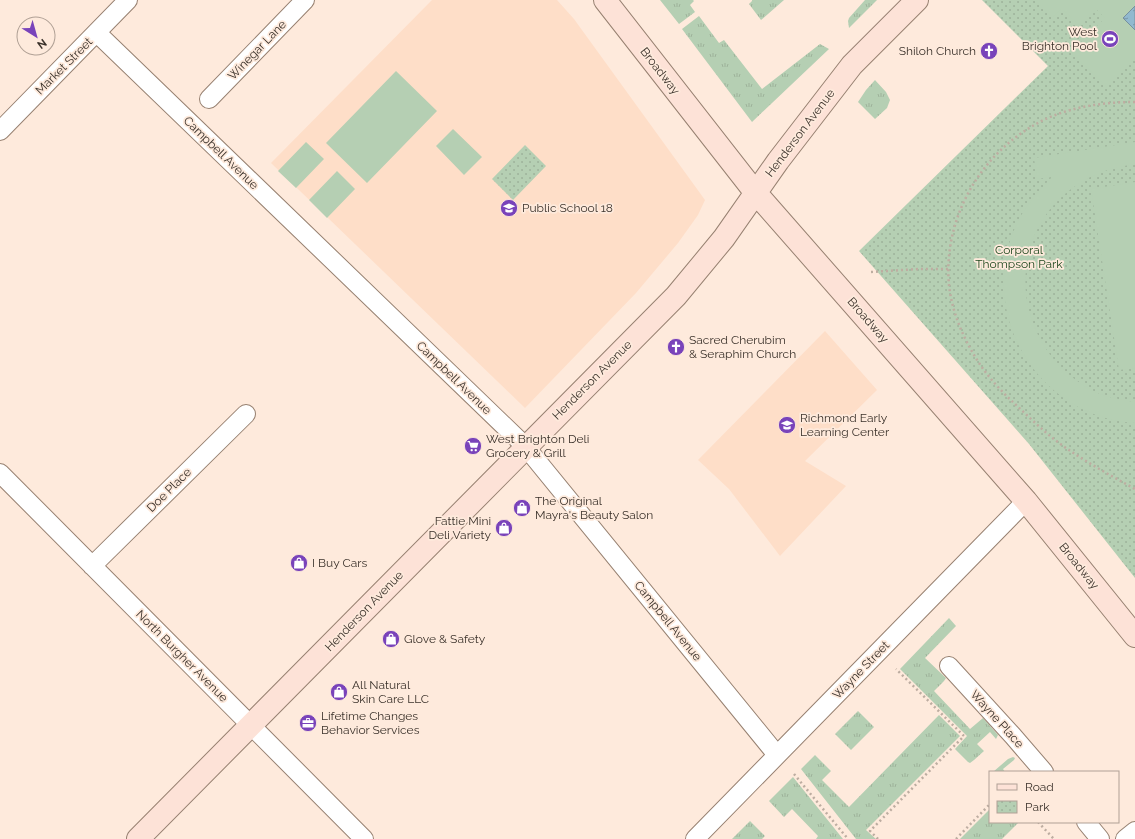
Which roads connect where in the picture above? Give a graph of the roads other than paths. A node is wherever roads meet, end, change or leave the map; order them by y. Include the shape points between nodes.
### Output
1 (128, 0) edge
2 (305, 0) edge
3 (605, 0) edge
4 (916, 0) edge
5 (97, 33) junction
6 (210, 99) dead end
7 (0, 131) edge
8 (756, 192) junction
9 (246, 414) dead end
10 (525, 446) junction
11 (0, 473) edge
12 (1026, 501) junction
13 (92, 566) junction
14 (1135, 636) edge
15 (950, 666) dead end
16 (251, 726) junction
17 (777, 755) junction
18 (1043, 771) edge
19 (1087, 823) edge
20 (1135, 831) edge
21 (138, 839) edge
22 (364, 839) edge
23 (695, 839) edge
24 (1100, 839) edge
25 (1125, 839) edge

1 - 5 street, Market Street
2 - 6 street, Winegar Lane
3 - 8 street, Broadway
4 - 8 street, Henderson Avenue via 852,65
5 - 7 street, Market Street
5 - 10 street, Campbell Avenue
8 - 10 street, Henderson Avenue via 724,238 676,296
8 - 12 street, Broadway
9 - 13 street, Doe Place
10 - 16 street, Henderson Avenue
10 - 17 street, Campbell Avenue
11 - 13 street, North Burgher Avenue
12 - 14 street, Broadway
12 - 17 street, Wayne Street
13 - 16 street, North Burgher Avenue
15 - 18 street, Wayne Place
16 - 21 street, Henderson Avenue
16 - 22 street, North Burgher Avenue
17 - 23 street, Wayne Street
19 - 24 street
20 - 25 street

